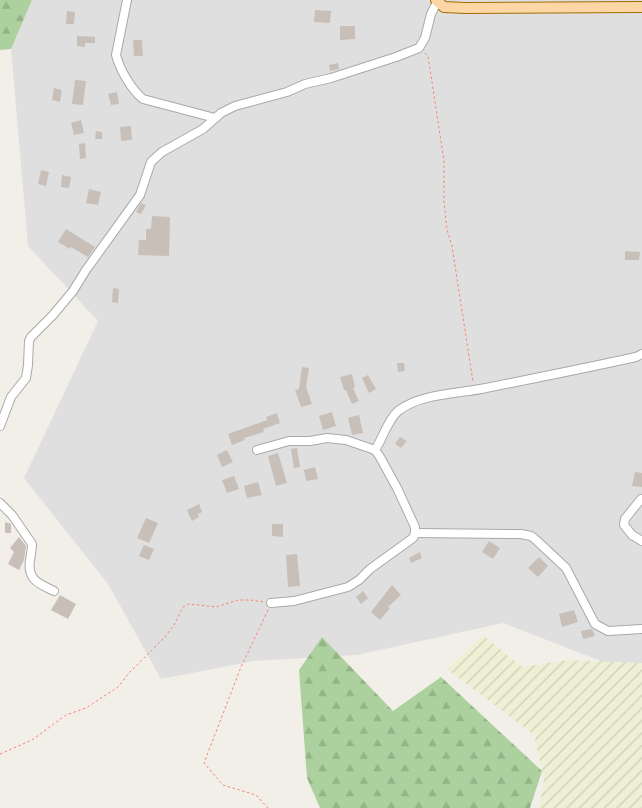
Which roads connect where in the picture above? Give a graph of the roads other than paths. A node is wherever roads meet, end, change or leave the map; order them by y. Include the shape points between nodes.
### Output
1 (126, 0) edge
2 (437, 1) edge
3 (642, 8) edge
4 (215, 118) junction
5 (642, 354) edge
6 (0, 426) edge
7 (257, 450) dead end
8 (375, 450) junction
9 (641, 500) edge
10 (0, 502) edge
11 (415, 533) junction
12 (642, 541) edge
13 (54, 591) dead end
14 (271, 603) road end
15 (642, 629) edge

1 - 4 street via 116,54 136,93 143,99
2 - 3 main road via 444,7 465,8
2 - 4 street via 419,48 235,106
4 - 6 street via 151,162 140,195 73,291 29,340 26,378 12,397
5 - 8 street via 408,405 392,416
7 - 8 street via 289,441 327,438 346,440
8 - 11 street via 397,488
9 - 12 street via 625,518 624,525
10 - 13 street via 32,544 31,576
11 - 14 street via 414,538 348,587 294,601
11 - 15 street via 531,536 566,568 595,624 608,631

